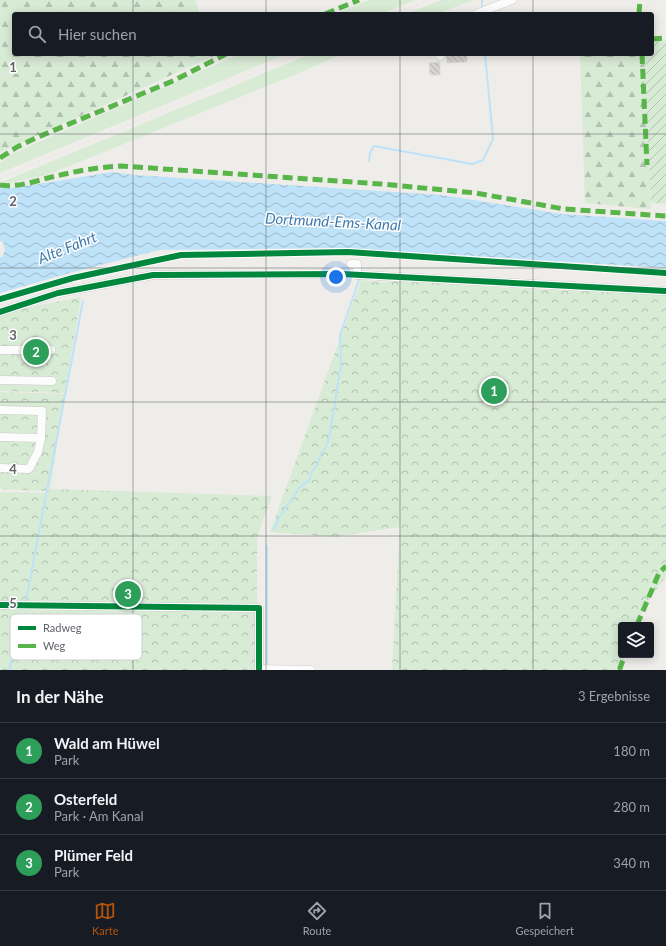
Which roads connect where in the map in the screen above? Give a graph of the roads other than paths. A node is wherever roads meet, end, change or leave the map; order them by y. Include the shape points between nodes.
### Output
1 (512, 0) edge
2 (481, 12) edge
3 (351, 264) dead end
4 (357, 275) junction
5 (666, 291) edge
6 (0, 312) edge
7 (0, 350) edge
8 (51, 350) dead end
9 (0, 380) edge
10 (52, 381) dead end
11 (0, 410) edge
12 (0, 437) edge
13 (41, 438) junction
14 (0, 468) edge
15 (0, 605) edge
16 (259, 669) edge
17 (310, 670) edge

1 - 2 street
3 - 4 street via 357,264
4 - 5 street
4 - 6 street via 153,275 58,293
7 - 8 street
9 - 10 street
11 - 13 street via 42,410
12 - 13 street
13 - 14 street via 38,452 29,468
15 - 16 street via 259,608
16 - 17 street

